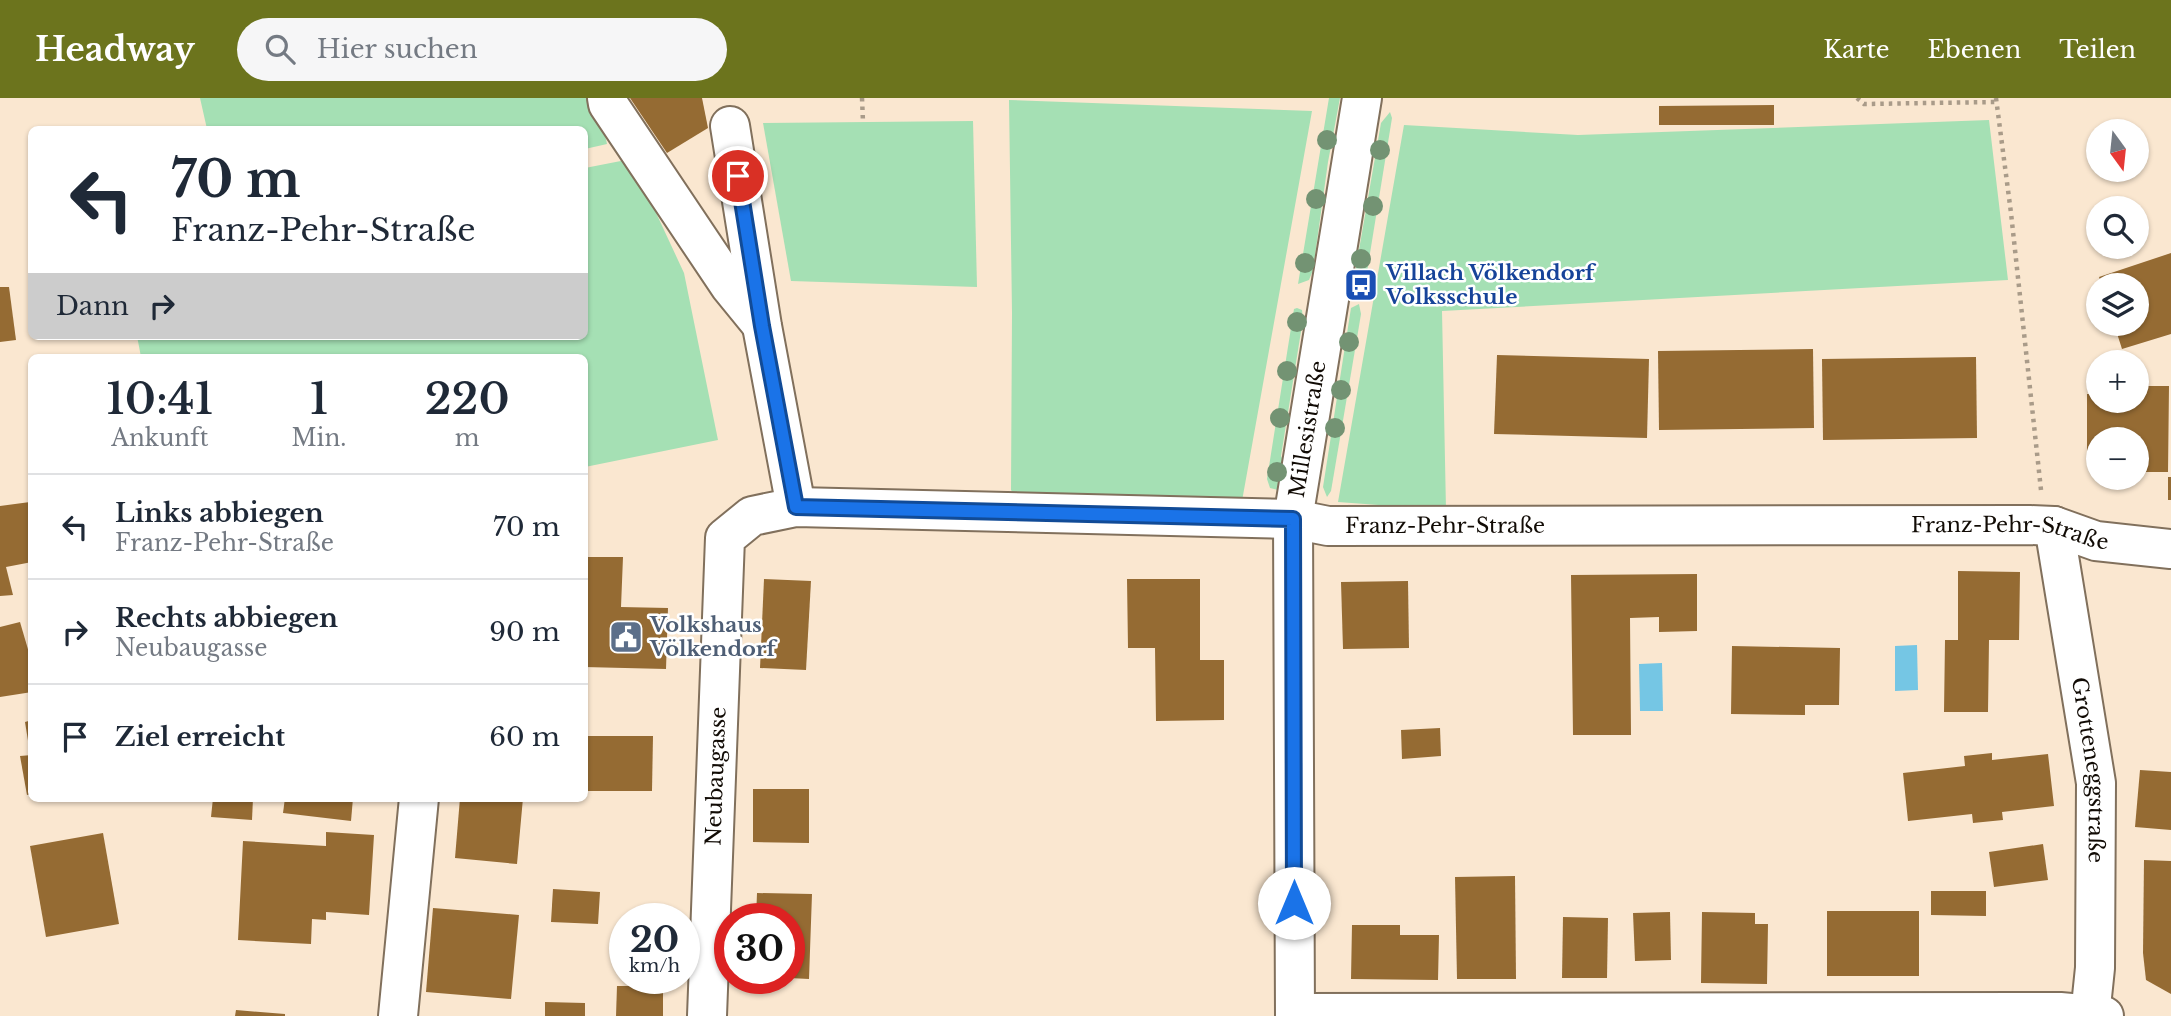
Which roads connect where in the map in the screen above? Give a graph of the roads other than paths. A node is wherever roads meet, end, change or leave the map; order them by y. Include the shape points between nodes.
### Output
1 (607, 98) edge
2 (1362, 98) edge
3 (730, 126) dead end
4 (762, 326) junction
5 (796, 507) junction
6 (2048, 514) junction
7 (1293, 519) junction
8 (725, 538) joint
9 (2171, 549) edge
10 (419, 802) edge
11 (1295, 1014) edge
12 (2095, 1015) edge
13 (398, 1016) edge
14 (707, 1016) edge

1 - 4 street via 730,286
2 - 7 street, Millesistraße
3 - 4 street
4 - 5 street
5 - 7 street, Franz-Pehr-Straße
5 - 8 street, Franz-Pehr-Straße via 752,516
6 - 7 street, Franz-Pehr-Straße via 1328,526
6 - 9 street, Franz-Pehr-Straße via 2096,541
6 - 12 street, Grotteneggstraße via 2096,783
7 - 11 street, Millesistraße
8 - 14 street, Neubaugasse
10 - 13 street
11 - 12 street

